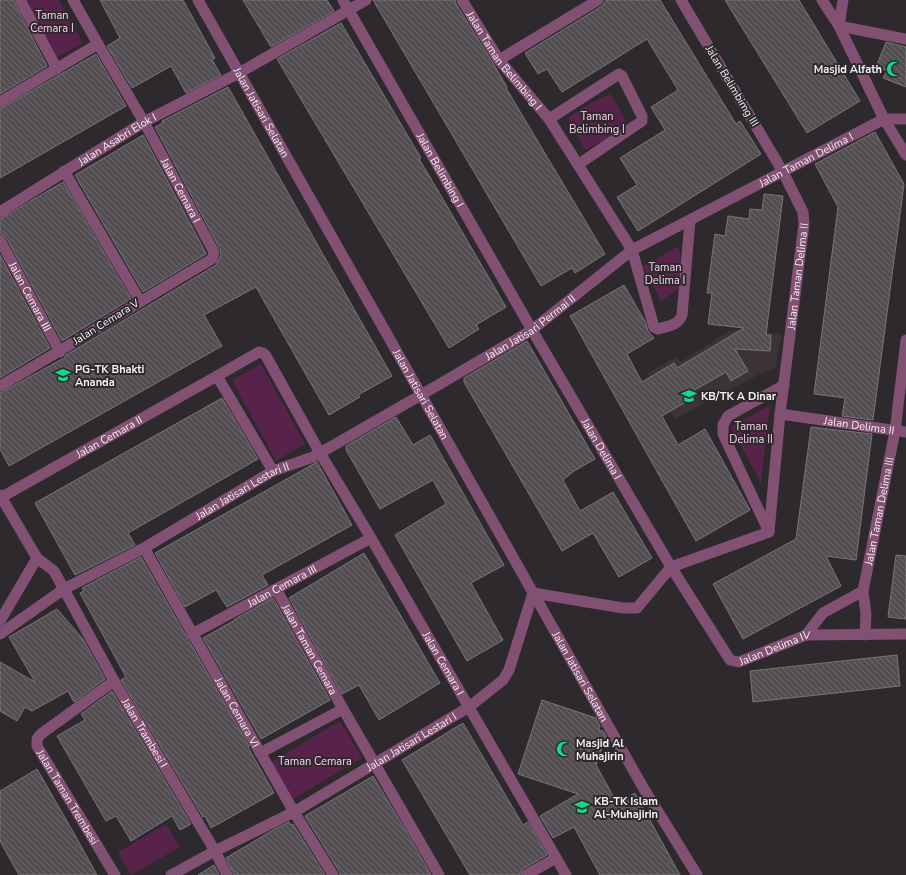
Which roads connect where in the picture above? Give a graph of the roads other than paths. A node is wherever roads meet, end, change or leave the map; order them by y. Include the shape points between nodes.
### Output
1 (20, 0) edge
2 (73, 0) edge
3 (198, 0) edge
4 (366, 0) edge
5 (462, 0) edge
6 (598, 0) edge
7 (681, 0) edge
8 (822, 0) edge
9 (843, 0) edge
10 (346, 5) edge
11 (839, 26) junction
12 (906, 39) edge
13 (98, 44) junction
14 (499, 60) junction
15 (57, 69) junction
16 (239, 73) junction
17 (0, 102) edge
18 (549, 119) junction
19 (884, 119) junction
20 (906, 120) edge
21 (144, 122) junction
22 (906, 155) edge
23 (579, 164) junction
24 (64, 171) junction
25 (783, 172) junction
26 (0, 212) edge
27 (690, 220) junction
28 (0, 240) edge
29 (632, 250) junction
30 (212, 259) joint
31 (140, 301) junction
32 (532, 330) junction
33 (906, 340) edge
34 (60, 352) junction
35 (217, 376) junction
36 (784, 385) junction
37 (0, 386) edge
38 (422, 395) junction
39 (780, 414) junction
40 (894, 431) junction
41 (906, 432) edge
42 (320, 453) junction
43 (273, 471) junction
44 (0, 497) edge
45 (768, 532) junction
46 (372, 538) junction
47 (144, 548) junction
48 (37, 558) junction
49 (671, 567) junction
50 (64, 589) junction
51 (276, 589) junction
52 (863, 591) junction
53 (533, 593) junction
54 (0, 622) edge
55 (0, 634) edge
56 (192, 634) junction
57 (906, 634) edge
58 (806, 635) junction
59 (865, 635) junction
60 (114, 681) junction
61 (469, 707) junction
62 (343, 710) junction
63 (260, 754) junction
64 (374, 763) junction
65 (294, 812) junction
66 (215, 851) junction
67 (556, 858) junction
68 (115, 875) edge
69 (171, 875) edge
70 (227, 875) edge
71 (333, 875) edge
72 (438, 875) edge
73 (526, 875) edge
74 (566, 875) edge
75 (697, 875) edge

1 - 15 street
2 - 13 street, Jalan Cemara I
3 - 16 street, Jalan Jatisari Selatan
4 - 10 street, Jalan Asabri Elok I
5 - 14 street, Jalan Taman Belimbing I
6 - 14 street
7 - 25 street, Jalan Belimbimg III
8 - 11 street
9 - 11 street
10 - 16 street, Jalan Asabri Elok I
10 - 32 street, Jalan Belimbing I
11 - 12 street
11 - 19 street
13 - 15 street
13 - 21 street, Jalan Cemara I
14 - 18 street, Jalan Taman Belimbing I
15 - 17 street
16 - 21 street, Jalan Asabri Elok I
16 - 38 street, Jalan Jatisari Selatan
18 - 23 street, Jalan Taman Belimbing I
18 - 23 street, Jalan Taman Belimbing I via 619,74 622,76 642,116 642,121
19 - 20 street
19 - 22 street
19 - 25 street, Jalan Taman Delima I
21 - 24 street, Jalan Asabri Elok I
21 - 30 street, Jalan Cemara I via 214,249
23 - 29 street, Jalan Taman Belimbing I
24 - 26 street, Jalan Asabri Elok I
24 - 31 street
25 - 27 street, Jalan Taman Delima I
25 - 36 street, Jalan Taman Delima II via 803,212 804,224
27 - 29 street, Jalan Taman Delima I
27 - 29 street via 682,315 678,322 658,329 654,327
28 - 34 street, Jalan Cemara III
29 - 32 street, Jalan Jatisari Permai II
30 - 31 street, Jalan Cemara V
31 - 34 street, Jalan Cemara V
32 - 38 street, Jalan Jatisari Permai II
32 - 49 street, Jalan Delima I
33 - 40 street, Jalan Delima II
34 - 37 street, Jalan Cemara V
35 - 42 street, Jalan Cemara II via 259,352 263,353
35 - 43 street
35 - 44 street, Jalan Cemara II
36 - 39 street, Jalan Taman Delima II
36 - 45 street via 728,416 723,425 723,434
38 - 42 street, Jalan Jatisari Lestari II
38 - 53 street, Jalan Jatisari Selatan
39 - 40 street, Jalan Delima II
39 - 45 street, Jalan Taman Delima II
40 - 41 street
40 - 52 street, Jalan Taman Delima III
42 - 43 street, Jalan Jatisari Lestari II
42 - 46 street, Jalan Cemara I
43 - 47 street, Jalan Jatisari Lestari II
44 - 48 street, Jalan Cemara II
45 - 49 street
46 - 51 street, Jalan Cemara III
46 - 61 street, Jalan Cemara I
47 - 50 street, Jalan Jatisari Lestari II
47 - 56 street, Jalan Cemara VI
48 - 50 street, Jalan Cemara II via 54,572
48 - 54 street
49 - 53 street via 637,608
49 - 58 street, Jalan Delima IV via 730,660 739,662
50 - 55 street, Jalan Jatisari Lestari II
50 - 60 street, Jalan Trambesi I
51 - 56 street, Jalan Cemara III
51 - 62 street, Jalan Taman Cemara
52 - 58 street via 823,613
52 - 59 street, Jalan Taman Delima III
53 - 61 street, Jalan Jatisari Lestari I via 509,670 503,680
53 - 75 street, Jalan Jatisari Selatan via 644,788
56 - 63 street, Jalan Cemara VI
57 - 59 street, Jalan Delima IV
58 - 59 street, Jalan Delima IV
60 - 66 street, Jalan Trambesi I
60 - 68 street, Jalan Taman Trembesi via 41,734 36,742
61 - 64 street, Jalan Jatisari Lestari I
61 - 67 street, Jalan Cemara I
62 - 63 street
62 - 64 street, Jalan Taman Cemara
63 - 65 street, Jalan Cemara VI
64 - 65 street, Jalan Jatisari Lestari I
64 - 72 street, Jalan Taman Cemara
65 - 66 street, Jalan Jatisari Lestari I
65 - 71 street, Jalan Cemara VI
66 - 69 street, Jalan Jatisari Lestari I
66 - 70 street, Jalan Trambesi I
67 - 73 street
67 - 74 street, Jalan Cemara I

